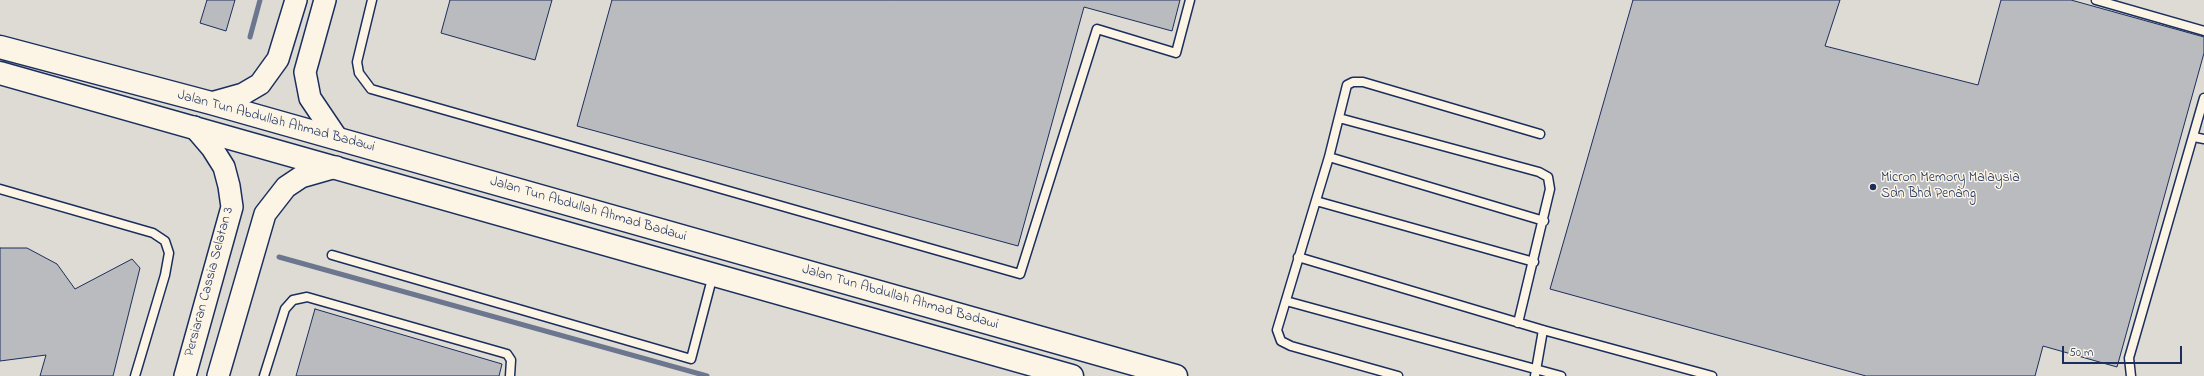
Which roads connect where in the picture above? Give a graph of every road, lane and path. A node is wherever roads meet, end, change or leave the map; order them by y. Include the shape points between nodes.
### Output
1 (296, 0) edge
2 (325, 0) edge
3 (372, 0) edge
4 (1190, 0) edge
5 (2096, 0) edge
6 (2204, 32) edge
7 (0, 47) edge
8 (0, 73) edge
9 (2204, 98) edge
10 (211, 103) junction
11 (1340, 118) junction
12 (194, 127) junction
13 (1540, 134) dead end
14 (2194, 137) junction
15 (337, 138) junction
16 (2204, 140) edge
17 (1329, 157) junction
18 (336, 167) junction
19 (0, 189) edge
20 (1316, 201) junction
21 (1544, 222) junction
22 (332, 255) dead end
23 (1298, 257) junction
24 (1534, 262) junction
25 (713, 274) junction
26 (1286, 301) junction
27 (1518, 323) junction
28 (1543, 330) junction
29 (1536, 372) edge
30 (135, 376) edge
31 (185, 376) edge
32 (218, 376) edge
33 (264, 376) edge
34 (510, 376) edge
35 (1072, 376) edge
36 (1176, 376) edge
37 (1398, 376) edge
38 (1561, 376) edge
39 (1712, 376) edge
40 (2131, 376) edge

1 - 10 street via 278,59 260,84 243,94
2 - 15 street via 305,72 310,98
3 - 4 lane via 357,62 359,74 371,89 1020,274 1097,29 1176,53
5 - 6 lane
7 - 10 main road, Jalan Tun Abdullah Ahmad Badawi
8 - 12 main road, Jalan Tun Abdullah Ahmad Badawi
9 - 14 lane
10 - 15 main road, Jalan Tun Abdullah Ahmad Badawi
11 - 13 lane via 1347,85 1363,82
11 - 17 lane
11 - 21 lane via 1539,172 1548,177 1550,190
12 - 18 main road, Jalan Tun Abdullah Ahmad Badawi
12 - 31 street, Persiaran Cassia Selatan 3 via 224,167 232,207
14 - 16 lane
14 - 40 lane via 2129,358
15 - 36 main road, Jalan Tun Abdullah Ahmad Badawi
17 - 20 lane
17 - 21 lane
18 - 25 main road, Jalan Tun Abdullah Ahmad Badawi
18 - 32 street via 301,177 286,187 264,214
19 - 30 lane via 153,233 166,241 169,253 165,275
20 - 23 lane
20 - 24 lane
21 - 24 lane
22 - 25 lane via 691,359
23 - 26 lane
23 - 27 lane
24 - 27 lane
25 - 35 main road, Jalan Tun Abdullah Ahmad Badawi
26 - 29 lane
26 - 37 lane via 1277,330 1281,341
27 - 28 lane
28 - 29 lane
28 - 39 lane
29 - 38 lane
33 - 34 lane via 285,310 293,300 307,297 507,354 511,360

